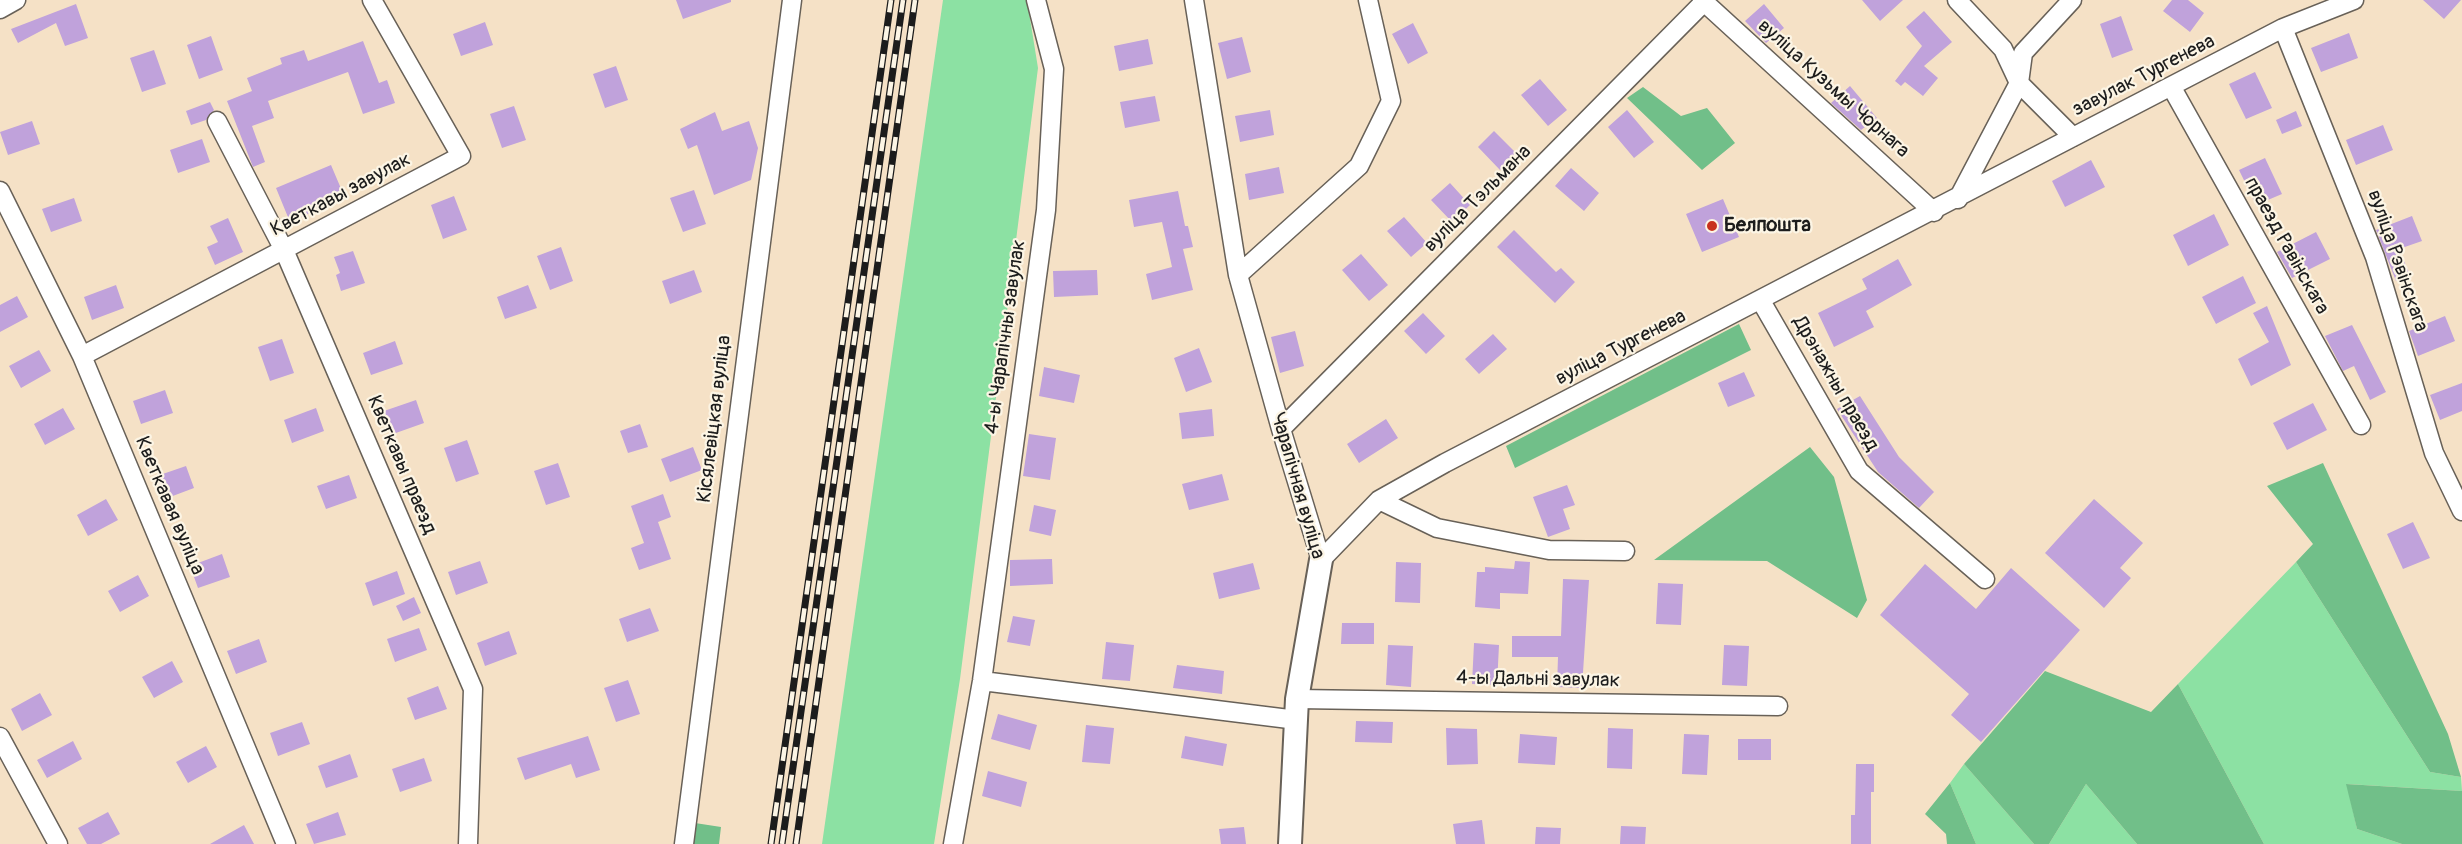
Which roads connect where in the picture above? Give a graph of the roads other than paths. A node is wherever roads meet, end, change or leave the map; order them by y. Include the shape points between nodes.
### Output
1 (16, 0) edge
2 (372, 0) edge
3 (792, 0) edge
4 (1036, 0) edge
5 (1194, 0) edge
6 (1368, 0) edge
7 (1957, 0) edge
8 (2072, 0) edge
9 (2354, 0) edge
10 (1704, 1) edge
11 (0, 9) edge
12 (2283, 28) junction
13 (2019, 83) junction
14 (2172, 88) junction
15 (217, 122) dead end
16 (2073, 137) junction
17 (0, 191) edge
18 (1958, 199) junction
19 (1934, 212) junction
20 (284, 250) junction
21 (1238, 275) junction
22 (1761, 301) junction
23 (82, 356) junction
24 (2361, 425) dead end
25 (1281, 429) junction
26 (2456, 481) edge
27 (1379, 500) junction
28 (2462, 511) edge
29 (1625, 551) dead end
30 (1321, 560) junction
31 (1985, 579) dead end
32 (982, 681) junction
33 (1778, 706) dead end
34 (1297, 710) junction
35 (0, 738) edge
36 (58, 844) edge
37 (286, 844) edge
38 (468, 844) edge
39 (684, 844) edge
40 (953, 844) edge
41 (1290, 844) edge

1 - 11 street
2 - 20 street, Кветкавы завулак via 461,156
3 - 39 street, Кісялевіцкая вуліца
4 - 32 street, 4-ы Чарапічны завулак via 1054,69 1046,210
5 - 21 street, Чарапічная вуліца
6 - 21 street via 1391,101 1359,166
7 - 13 street via 2003,50
8 - 13 street via 2023,53
9 - 12 street, завулак Тургенева
10 - 19 street, вуліца Кузьмы Чорнага
10 - 25 street, вуліца Тэльмана
12 - 14 street, завулак Тургенева
12 - 26 street, вуліца Рэвінскага via 2375,257 2434,453
13 - 16 street
13 - 18 street
14 - 16 street, завулак Тургенева
14 - 24 street, праезд Равінскага
15 - 20 street, Кветкавы праезд
16 - 18 street, завулак Тургенева
17 - 23 street, Кветкавая вуліца
18 - 19 street, вуліца Тургенева
19 - 22 street, вуліца Тургенева
20 - 23 street, Кветкавы завулак
20 - 38 street, Кветкавы праезд via 473,689
21 - 25 street, Чарапічная вуліца
22 - 27 street, вуліца Тургенева
22 - 31 street, Дрэнажны праезд via 1859,471
23 - 37 street, Кветкавая вуліца
25 - 30 street, Чарапічная вуліца
26 - 28 street, вуліца Рэвінскага
27 - 29 street via 1437,528 1549,550
27 - 30 street, вуліца Тургенева
30 - 34 street, Чарапічная вуліца
32 - 34 street
32 - 40 street, 4-ы Чарапічны завулак
33 - 34 street, 4-ы Дальні завулак
34 - 41 street, Чарапічная вуліца
35 - 36 street

